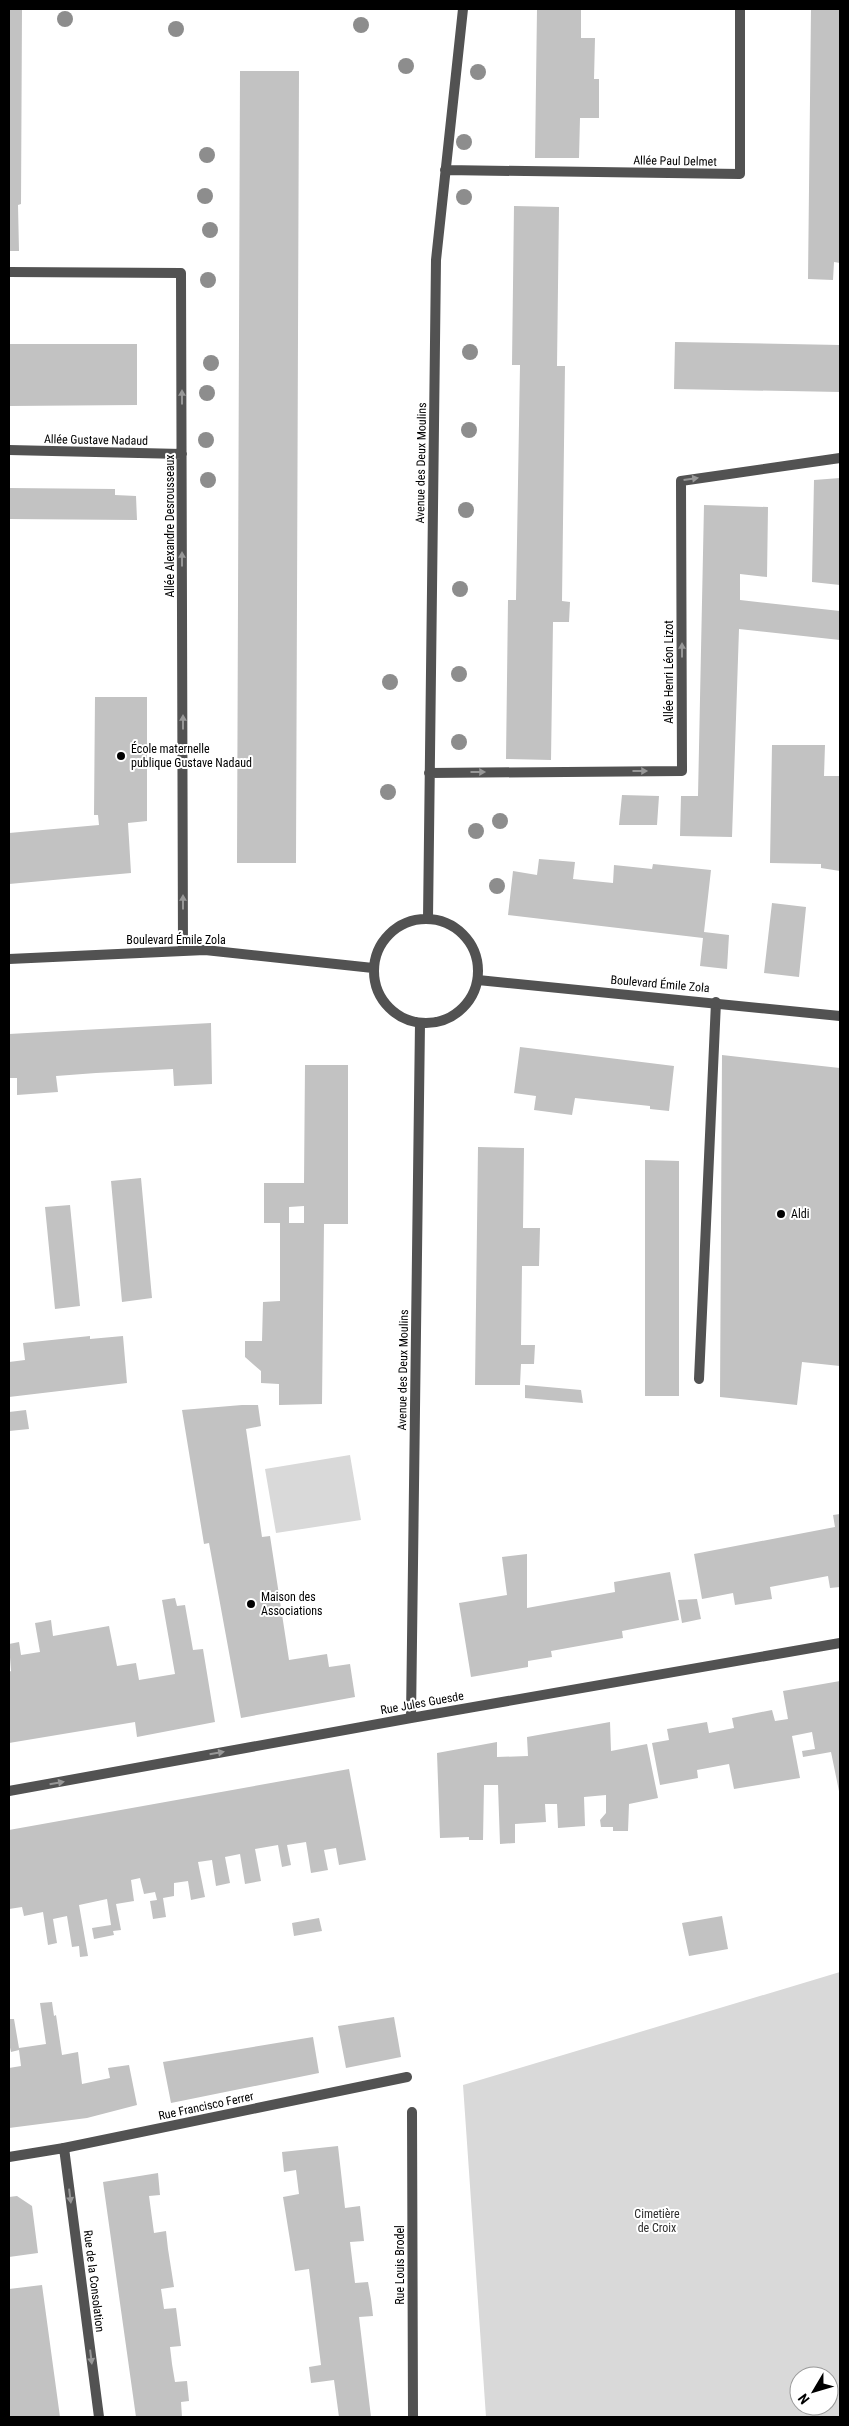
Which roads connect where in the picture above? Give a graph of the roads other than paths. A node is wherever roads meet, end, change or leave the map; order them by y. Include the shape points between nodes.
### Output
1 (463, 9) edge
2 (740, 9) edge
3 (445, 170) junction
4 (9, 272) edge
5 (9, 450) edge
6 (182, 454) junction
7 (840, 458) edge
8 (429, 773) junction
9 (428, 919) junction
10 (183, 950) junction
11 (9, 959) edge
12 (374, 968) junction
13 (478, 980) junction
14 (716, 1002) junction
15 (840, 1016) edge
16 (420, 1023) junction
17 (699, 1379) dead end
18 (840, 1642) edge
19 (411, 1718) junction
20 (9, 1792) edge
21 (407, 2077) dead end
22 (412, 2112) dead end
23 (64, 2148) junction
24 (9, 2157) edge
25 (99, 2417) edge
26 (413, 2417) edge

1 - 3 street, Avenue des Deux Moulins
2 - 3 street, Allée Paul Delmet via 740,174
3 - 8 street, Avenue des Deux Moulins via 435,292
6 -> 4 street, Allée Alexandre Desrousseaux via 182,273
5 - 6 street, Allée Gustave Nadaud
10 -> 6 street, Allée Alexandre Desrousseaux
8 -> 7 street, Allée Henri Léon Lizot via 682,771 681,481
8 - 9 street, Avenue des Deux Moulins
9 - 12 street via 410,921 394,929 382,942
9 - 13 street via 453,926 467,938 478,962
10 - 11 street, Boulevard Émile Zola
10 - 12 street, Boulevard Émile Zola via 258,954
12 - 16 street via 375,985 383,1001 395,1014
13 - 14 street, Boulevard Émile Zola
13 - 16 street via 461,1011 446,1020
14 - 15 street, Boulevard Émile Zola
14 - 17 street
16 - 19 street, Avenue des Deux Moulins
18 - 19 street, Rue Jules Guesde
20 -> 19 street, Rue Jules Guesde
21 - 23 street, Rue Francisco Ferrer
22 - 26 street, Rue Louis Brodel
23 - 24 street, Rue Francisco Ferrer
23 -> 25 street, Rue de la Consolation

